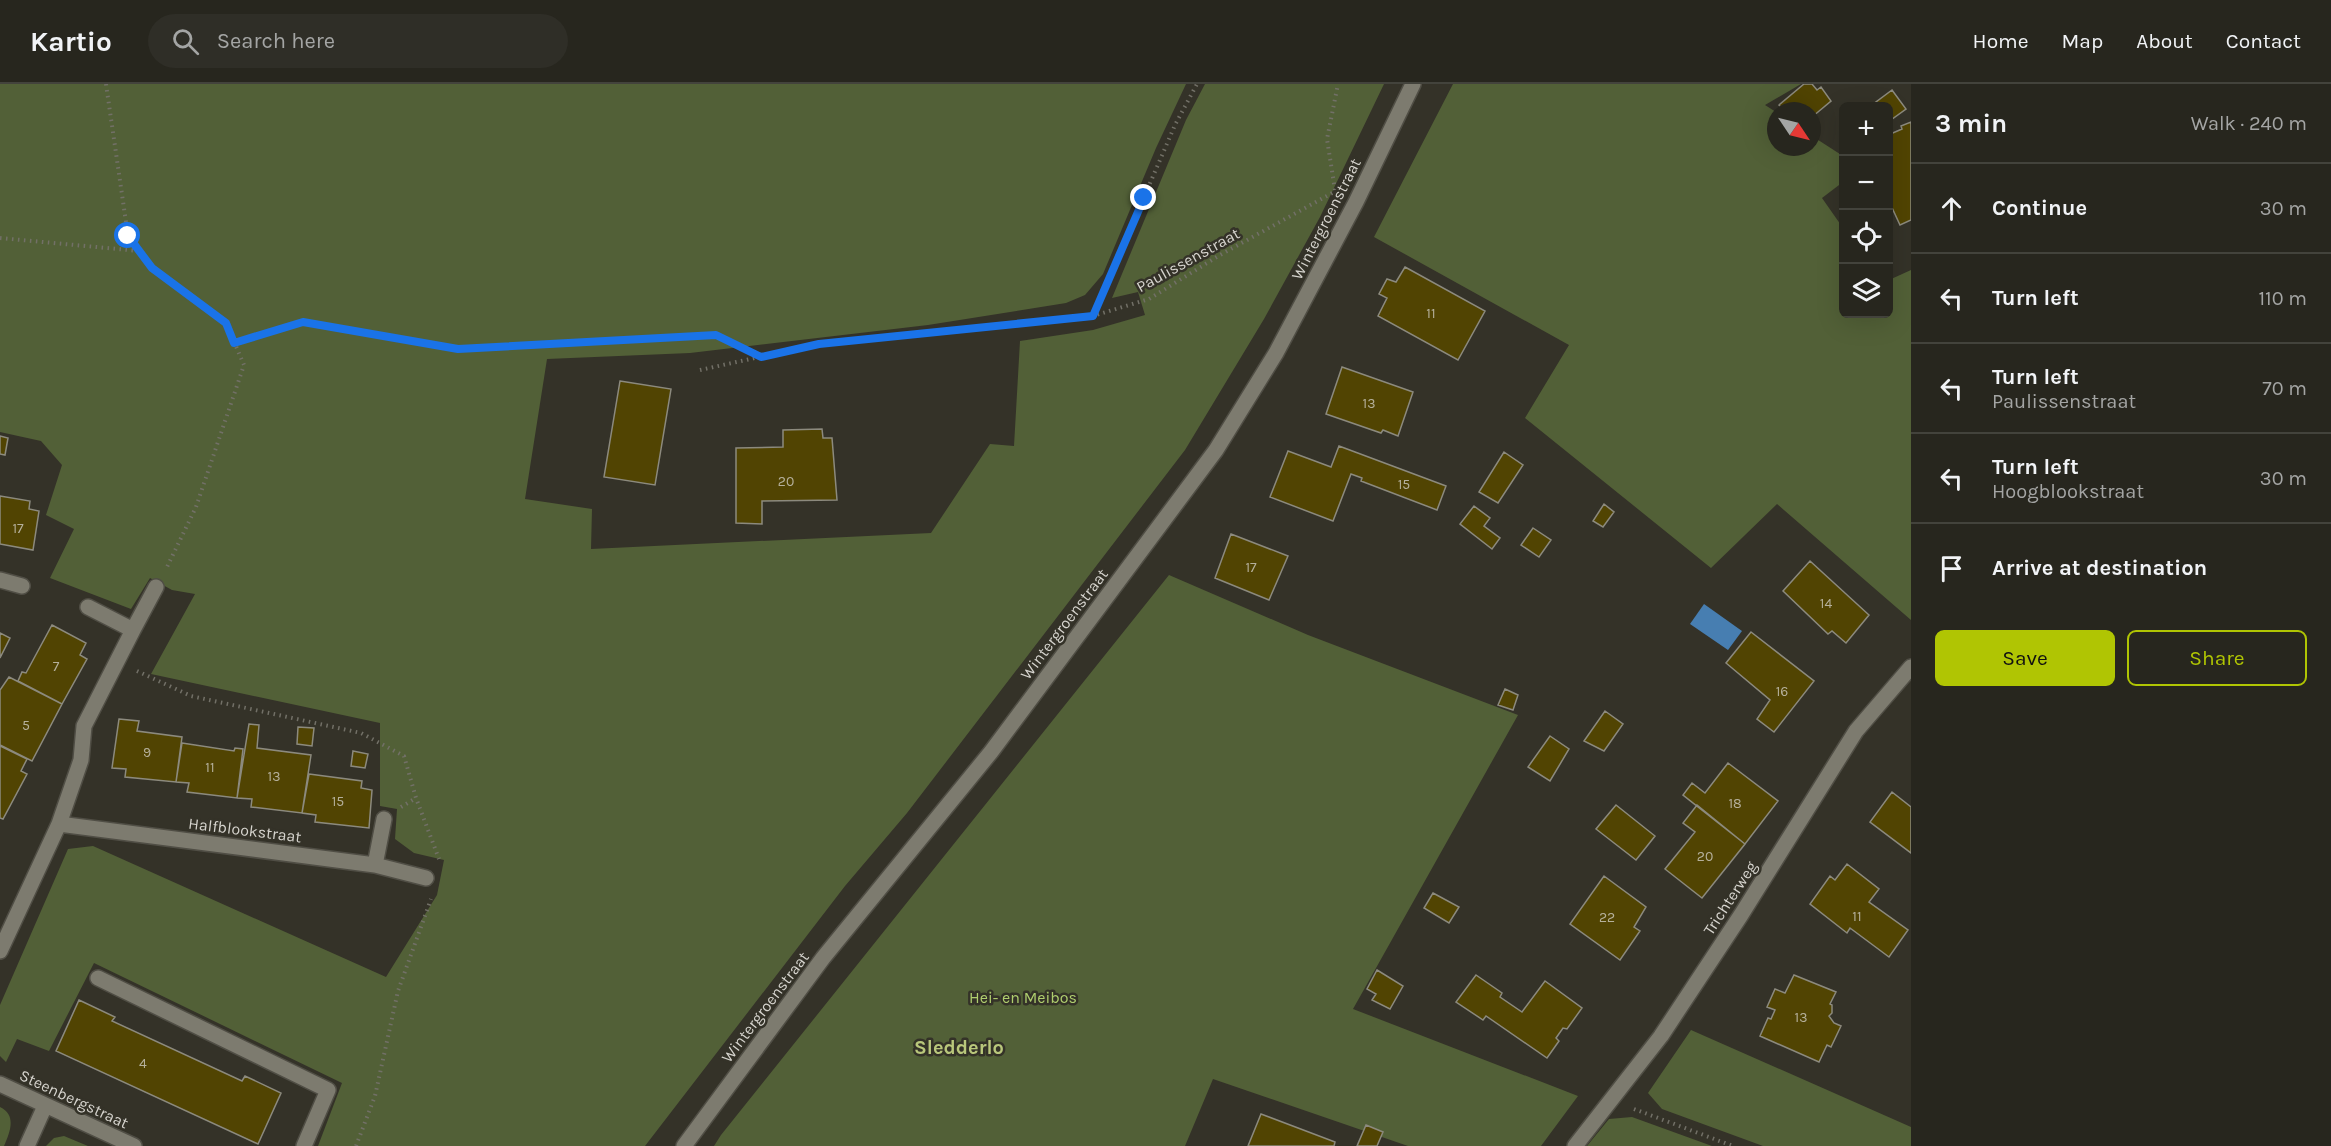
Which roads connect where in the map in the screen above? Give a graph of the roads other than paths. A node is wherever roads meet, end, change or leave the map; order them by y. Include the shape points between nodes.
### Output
1 (1413, 84) edge
2 (0, 580) edge
3 (22, 586) dead end
4 (156, 587) dead end
5 (88, 607) dead end
6 (133, 630) junction
7 (1911, 668) edge
8 (384, 819) dead end
9 (59, 824) junction
10 (375, 865) junction
11 (426, 878) dead end
12 (0, 951) edge
13 (98, 978) dead end
14 (0, 1084) edge
15 (45, 1106) junction
16 (27, 1146) edge
17 (134, 1146) edge
18 (304, 1146) edge
19 (684, 1146) edge
20 (1575, 1146) edge

1 - 19 street, Wintergroenstraat via 1276,353 1215,450 991,752 823,958
2 - 3 street
4 - 6 street
5 - 6 street
6 - 9 street via 84,726 81,760
7 - 20 street, Trichterweg via 1856,731 1661,1036
8 - 10 street
9 - 10 street, Halfblookstraat
9 - 12 street
10 - 11 street, Halfblookstraat
13 - 18 street via 328,1090
14 - 15 street, Steenbergstraat
15 - 16 street
15 - 17 street, Steenbergstraat

